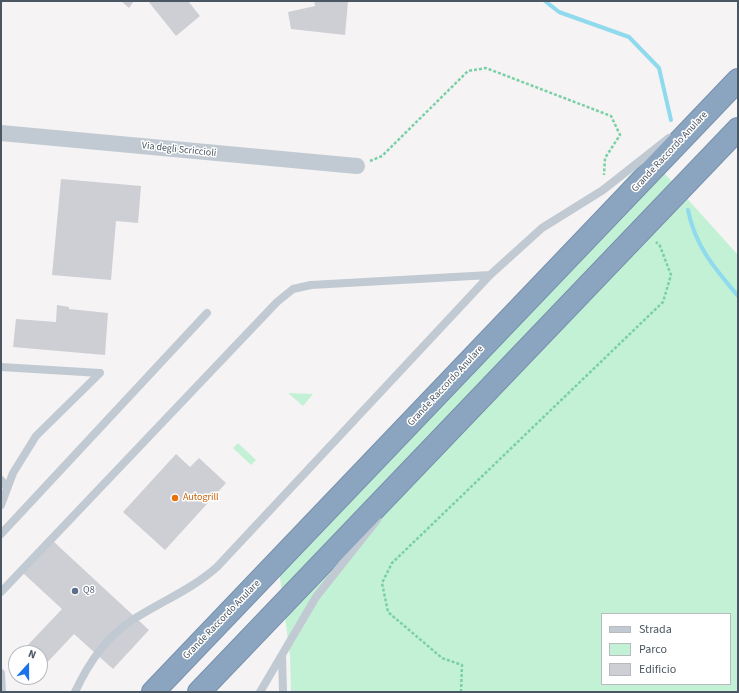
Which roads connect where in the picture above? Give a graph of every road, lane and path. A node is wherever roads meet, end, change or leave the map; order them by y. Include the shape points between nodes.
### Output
1 (738, 80) edge
2 (719, 100) junction
3 (738, 129) edge
4 (1, 133) edge
5 (357, 166) joint
6 (603, 190) junction
7 (656, 242) dead end
8 (490, 276) junction
9 (207, 313) dead end
10 (1, 367) edge
11 (412, 470) junction
12 (1, 480) edge
13 (8, 488) junction
14 (1, 505) edge
15 (1, 534) edge
16 (1, 592) edge
17 (282, 654) junction
18 (1, 673) edge
19 (2, 692) edge
20 (75, 692) edge
21 (154, 692) edge
22 (199, 692) edge
23 (260, 692) edge
24 (283, 692) edge
25 (461, 692) edge

1 - 2 highway, Grande Raccordo Anulare
2 - 6 lane
2 - 21 highway, Grande Raccordo Anulare
3 - 11 highway
4 - 5 street, Via degli Scriccioli
5 - 6 path via 382,156 468,71 486,68 611,116 620,135 605,158
6 - 8 lane via 542,228
7 - 25 path via 671,275 663,302 392,563 382,583 388,612 442,658 462,665
8 - 16 lane via 311,285 294,289 277,302
8 - 20 lane via 217,567 195,585 137,617 119,630 90,663
9 - 15 lane
10 - 13 lane via 100,373 36,436
11 - 17 lane via 316,597
11 - 22 highway
12 - 13 lane
13 - 14 lane
17 - 23 lane
17 - 24 lane
18 - 19 lane

